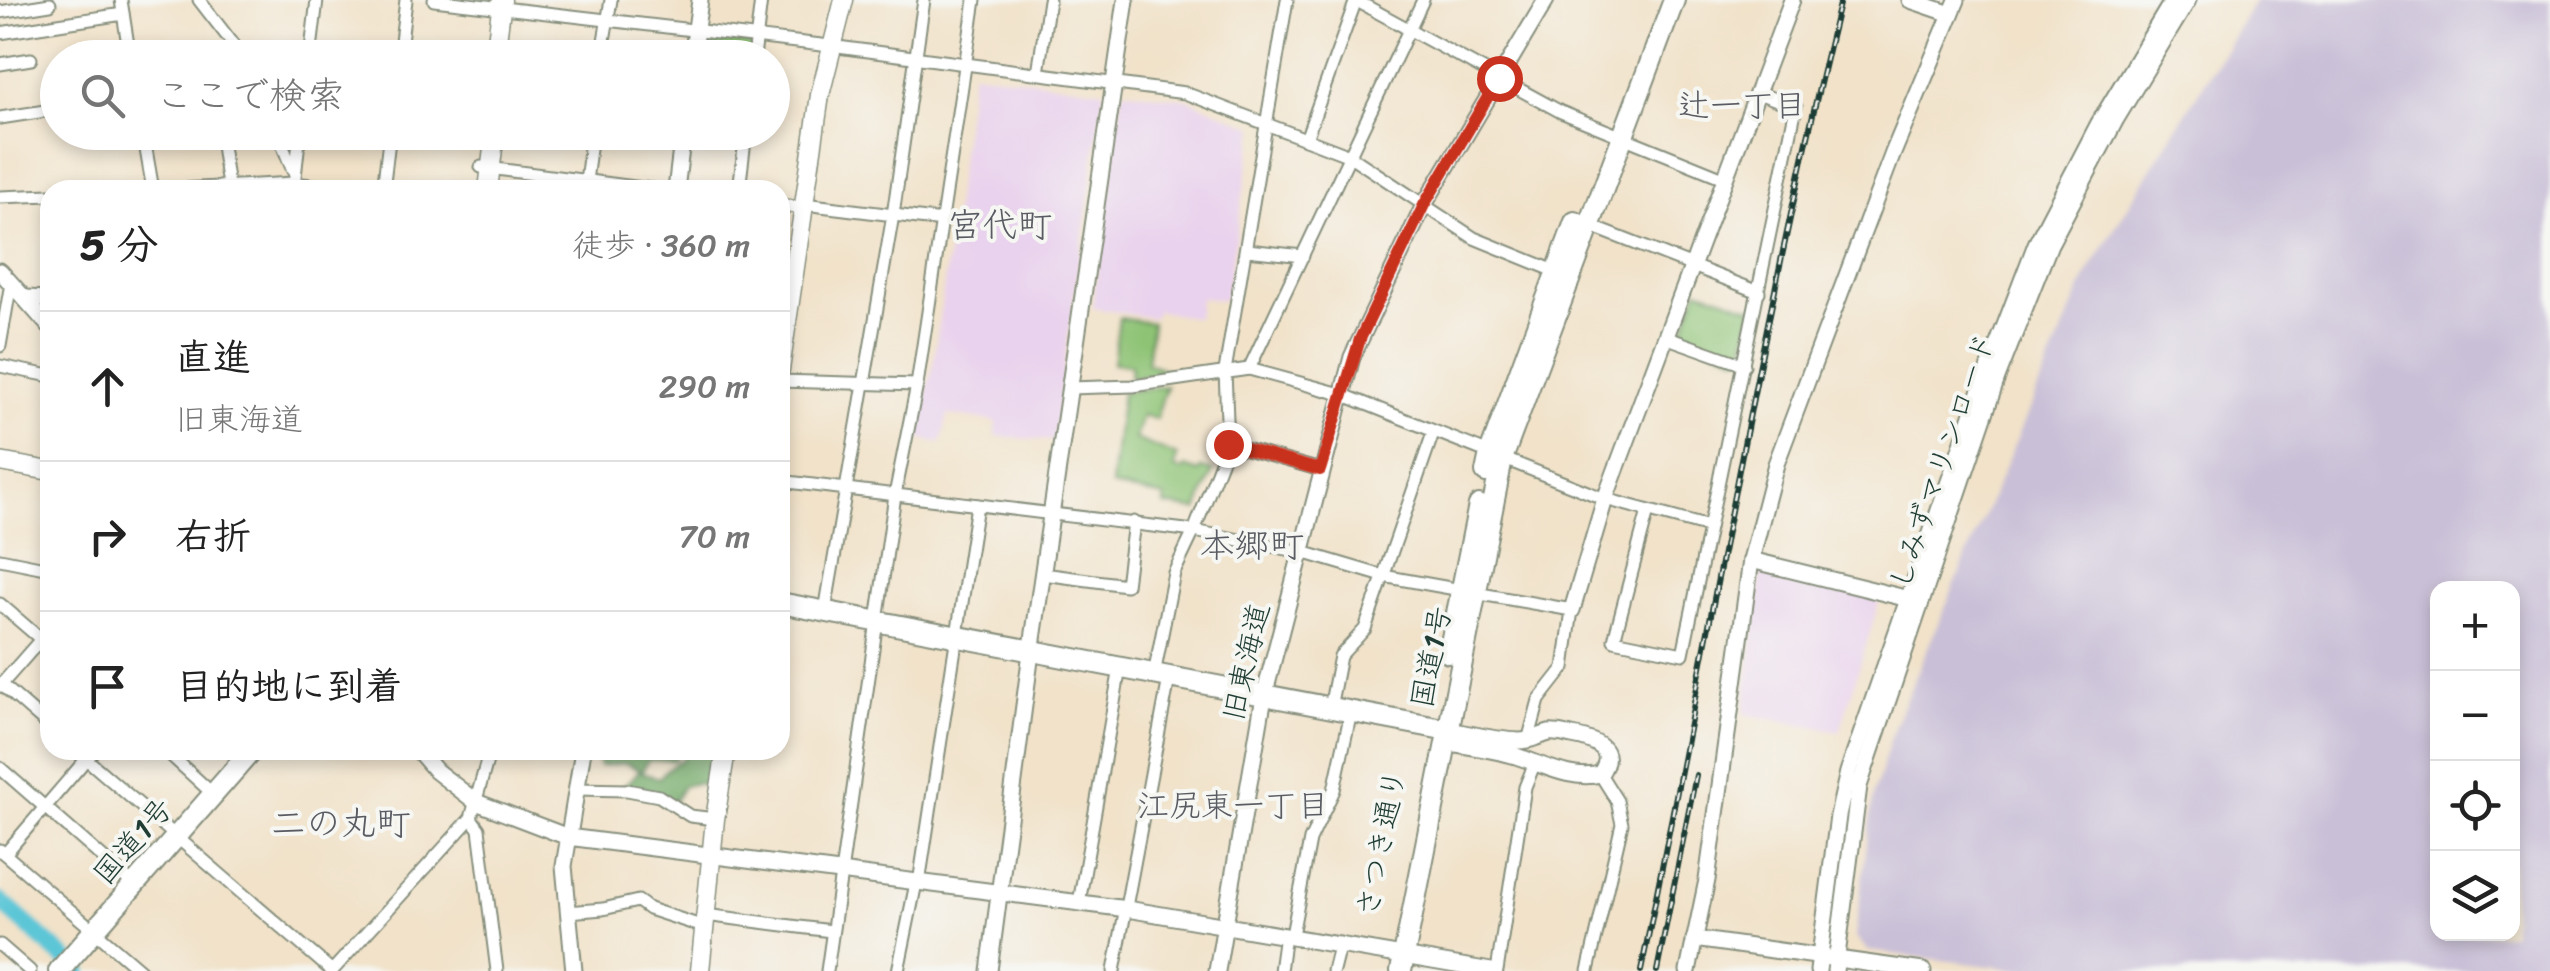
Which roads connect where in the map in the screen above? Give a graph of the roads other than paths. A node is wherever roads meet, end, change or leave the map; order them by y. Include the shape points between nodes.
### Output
1 (121, 0) edge
2 (200, 0) edge
3 (317, 0) edge
4 (406, 0) edge
5 (434, 0) edge
6 (611, 0) edge
7 (700, 0) edge
8 (762, 0) edge
9 (844, 0) edge
10 (924, 0) edge
11 (976, 0) edge
12 (1050, 0) edge
13 (1126, 0) edge
14 (1287, 0) edge
15 (1356, 0) edge
16 (1423, 0) edge
17 (1546, 0) edge
18 (1659, 0) edge
19 (1674, 0) edge
20 (1792, 0) edge
21 (1910, 0) edge
22 (2173, 0) edge
23 (2188, 0) edge
24 (50, 4) dead end
25 (506, 4) edge
26 (1954, 7) edge
27 (0, 12) edge
28 (123, 14) junction
29 (606, 21) junction
30 (696, 30) junction
31 (1408, 30) junction
32 (0, 33) edge
33 (757, 38) junction
34 (127, 40) edge
35 (230, 40) edge
36 (312, 40) edge
37 (401, 40) edge
38 (499, 40) edge
39 (505, 40) edge
40 (603, 40) edge
41 (695, 40) edge
42 (775, 40) edge
43 (790, 42) edge
44 (830, 46) junction
45 (915, 57) junction
46 (30, 59) dead end
47 (966, 63) junction
48 (0, 64) edge
49 (1038, 73) junction
50 (1499, 78) junction
51 (1113, 84) junction
52 (1758, 93) junction
53 (40, 112) edge
54 (0, 118) edge
55 (1266, 125) junction
56 (1616, 134) junction
57 (1306, 138) junction
58 (147, 150) edge
59 (223, 150) edge
60 (283, 150) edge
61 (298, 150) edge
62 (388, 150) edge
63 (486, 150) edge
64 (490, 150) edge
65 (590, 150) edge
66 (681, 150) edge
67 (744, 150) edge
68 (1350, 156) junction
69 (486, 168) junction
70 (1726, 178) junction
71 (155, 180) edge
72 (227, 180) edge
73 (293, 180) edge
74 (294, 180) edge
75 (385, 180) edge
76 (482, 180) edge
77 (487, 180) edge
78 (552, 180) edge
79 (586, 180) edge
80 (677, 180) edge
81 (740, 180) edge
82 (40, 196) edge
83 (0, 198) edge
84 (790, 205) edge
85 (1424, 205) junction
86 (804, 206) junction
87 (893, 215) junction
88 (943, 221) junction
89 (1588, 224) junction
90 (1247, 250) junction
91 (1303, 256) junction
92 (1692, 267) junction
93 (1563, 274) junction
94 (4, 278) edge
95 (1758, 292) junction
96 (25, 298) junction
97 (40, 299) edge
98 (790, 302) edge
99 (40, 316) edge
100 (1665, 337) junction
101 (0, 346) edge
102 (0, 366) edge
103 (1744, 366) junction
104 (1250, 369) junction
105 (1225, 372) junction
106 (40, 374) edge
107 (790, 381) edge
108 (866, 383) junction
109 (918, 385) junction
110 (1070, 388) junction
111 (1341, 394) junction
112 (1433, 433) junction
113 (1228, 444) junction
114 (0, 452) edge
115 (1496, 456) junction
116 (40, 460) edge
117 (0, 462) edge
118 (40, 469) edge
119 (1320, 470) junction
120 (790, 482) edge
121 (846, 489) junction
122 (895, 495) junction
123 (1606, 498) junction
124 (978, 505) junction
125 (1648, 511) junction
126 (1052, 514) junction
127 (1134, 522) junction
128 (1710, 527) junction
129 (1194, 531) junction
130 (1302, 552) junction
131 (0, 559) edge
132 (1751, 560) junction
133 (40, 566) edge
134 (1043, 574) junction
135 (1383, 576) junction
136 (1468, 592) junction
137 (1909, 598) junction
138 (0, 604) edge
139 (790, 605) edge
140 (1572, 610) junction
141 (824, 611) junction
142 (790, 613) edge
143 (876, 626) junction
144 (40, 639) edge
145 (958, 642) junction
146 (40, 648) edge
147 (1031, 655) junction
148 (1120, 673) junction
149 (1164, 680) junction
150 (0, 684) edge
151 (1263, 701) junction
152 (1343, 714) junction
153 (40, 718) edge
154 (1440, 735) junction
155 (1528, 740) junction
156 (81, 760) edge
157 (94, 760) edge
158 (176, 760) edge
159 (243, 760) edge
160 (256, 760) edge
161 (427, 760) edge
162 (487, 760) edge
163 (581, 760) edge
164 (724, 760) edge
165 (1534, 765) junction
166 (0, 768) edge
167 (1600, 774) junction
168 (576, 790) junction
169 (213, 794) junction
170 (45, 808) junction
171 (473, 810) junction
172 (714, 819) junction
173 (568, 838) junction
174 (180, 840) junction
175 (3, 852) edge
176 (710, 856) junction
177 (840, 873) junction
178 (918, 883) junction
179 (134, 885) junction
180 (999, 894) junction
181 (1079, 902) junction
182 (1126, 909) junction
183 (568, 912) junction
184 (704, 921) junction
185 (1223, 924) junction
186 (830, 931) junction
187 (1288, 934) junction
188 (96, 938) junction
189 (1694, 939) junction
190 (1340, 944) junction
191 (0, 945) edge
192 (1395, 962) edge
193 (1827, 965) edge
194 (1913, 970) edge
195 (30, 971) edge
196 (59, 971) edge
197 (75, 971) edge
198 (141, 971) edge
199 (332, 971) edge
200 (497, 971) edge
201 (574, 971) edge
202 (700, 971) edge
203 (827, 971) edge
204 (898, 971) edge
205 (989, 971) edge
206 (1114, 971) edge
207 (1216, 971) edge
208 (1280, 971) edge
209 (1333, 971) edge
210 (1494, 971) edge
211 (1588, 971) edge
212 (1688, 971) edge

1 - 28 street
2 - 35 street
3 - 36 street
4 - 37 street
5 - 25 street
6 - 29 street
7 - 30 street
8 - 33 street
9 - 44 main road
10 - 45 street
11 - 47 street
12 - 49 street
13 - 51 street
14 - 55 street
15 - 31 street
15 - 57 street
16 - 31 street
17 - 50 street, 旧東海道
18 - 56 highway, 国道1号
19 - 56 highway, 国道1号
20 - 52 street
21 - 26 street
22 - 137 street, しみずマリンロード via 2036,244
23 - 193 street, しみずマリンロード via 2050,244 1997,378 1860,786
24 - 27 street
25 - 29 street
25 - 38 main road
25 - 39 main road
26 - 132 street via 1776,464
28 - 32 street
28 - 34 street
29 - 30 street
29 - 40 street
30 - 33 street
30 - 41 street
31 - 50 street
31 - 68 street
33 - 42 street
43 - 44 street
44 - 45 street
44 - 86 main road
45 - 47 street
45 - 87 street
46 - 48 street
47 - 49 street
47 - 88 street
49 - 51 street
50 - 56 street
50 - 85 street, 旧東海道
51 - 55 street via 1185,93
51 - 110 street
52 - 70 street
52 - 95 street via 1796,107
53 - 54 street
55 - 57 street
55 - 90 street
56 - 70 street
56 - 89 highway, 国道1号
56 - 93 highway, 国道1号
57 - 68 street
58 - 71 street
59 - 72 street
60 - 73 street
61 - 74 street
62 - 75 street
63 - 69 main road
64 - 69 main road
65 - 79 street
66 - 80 street
67 - 81 street
68 - 85 street
68 - 91 street
69 - 76 main road
69 - 77 main road
69 - 78 street
70 - 92 street
82 - 83 street
84 - 86 street
85 - 93 street via 1474,238
85 - 111 street, 旧東海道
86 - 87 street
86 - 98 main road
87 - 88 street
87 - 108 street
88 - 109 street
89 - 92 street
89 - 93 highway, 国道1号
90 - 91 street
90 - 105 street
91 - 104 street
92 - 95 street
92 - 100 street
93 - 115 highway, 国道1号
94 - 96 street
94 - 101 street
95 - 103 street
96 - 97 street
96 - 99 street
100 - 103 street
100 - 123 street
102 - 106 street
103 - 128 street
104 - 105 street
104 - 111 street
105 - 110 street
105 - 113 street
107 - 108 street
108 - 109 street
108 - 121 street
109 - 122 street
110 - 126 street
111 - 112 street
111 - 119 street, 旧東海道
112 - 115 street
112 - 135 street
113 - 119 street
113 - 129 street
114 - 116 main road
115 - 123 street
115 - 136 highway, 国道1号
117 - 118 main road
119 - 130 street, 旧東海道
120 - 121 street
121 - 122 street
121 - 141 street
122 - 124 street
122 - 143 street
123 - 125 street
123 - 140 street
124 - 126 street
124 - 145 street
125 - 128 street
125 - 128 street via 1614,640 1683,654
126 - 127 street
126 - 134 street
127 - 129 street
127 - 134 street via 1126,585
129 - 130 street
129 - 149 street via 1174,573
130 - 135 street
130 - 151 street, 旧東海道
131 - 133 street
132 - 137 street
132 - 189 street
134 - 147 street
135 - 136 street
135 - 152 street via 1362,635 1340,656
136 - 140 street
136 - 154 highway, 国道1号
137 - 193 street, しみずマリンロード via 1844,786
138 - 144 street
139 - 141 highway, 国道1号
140 - 155 street via 1564,668 1539,700
141 - 143 highway, 国道1号
142 - 143 highway, 国道1号
143 - 145 highway, 国道1号
143 - 177 street
145 - 147 highway, 国道1号
145 - 178 street
146 - 150 street
147 - 148 highway, 国道1号
147 - 180 street
148 - 149 highway, 国道1号
148 - 181 street
149 - 151 highway, 国道1号
149 - 182 street
150 - 153 street
151 - 152 highway, 国道1号
151 - 185 street, 旧東海道
152 - 154 highway, 国道1号
152 - 187 street via 1334,790 1310,840
154 - 155 street
154 - 165 street
154 - 192 highway, さつき通り
155 - 167 street via 1550,733 1597,742 1608,754
156 - 170 street
157 - 174 street
158 - 169 street
159 - 169 highway, 国道1号
160 - 174 highway, 国道1号
161 - 171 street
162 - 171 street
163 - 168 street
164 - 172 main road
165 - 167 street
165 - 210 street
166 - 170 street
167 - 211 street via 1622,824
168 - 172 street via 659,796 690,816
168 - 173 street
169 - 174 highway, 国道1号
170 - 175 street
170 - 179 street
171 - 173 street
171 - 199 street
171 - 200 street
172 - 176 main road
173 - 176 street
173 - 183 street
174 - 179 highway, 国道1号
174 - 188 highway, 国道1号
174 - 199 street
175 - 188 street
176 - 177 street
176 - 184 main road
177 - 178 street
177 - 186 street
178 - 180 street
178 - 204 street
179 - 188 highway, 国道1号
180 - 181 street
180 - 205 street
181 - 182 street
182 - 185 street
182 - 206 street
183 - 184 street via 638,901
183 - 201 street
184 - 186 street
184 - 202 main road
185 - 187 street
185 - 207 street, 旧東海道
186 - 203 street
187 - 190 street
187 - 208 street
188 - 196 highway, 国道1号
188 - 197 highway, 国道1号
188 - 198 street
189 - 193 street
189 - 212 street
190 - 192 street
190 - 209 street
191 - 195 street
192 - 210 street
193 - 194 street

